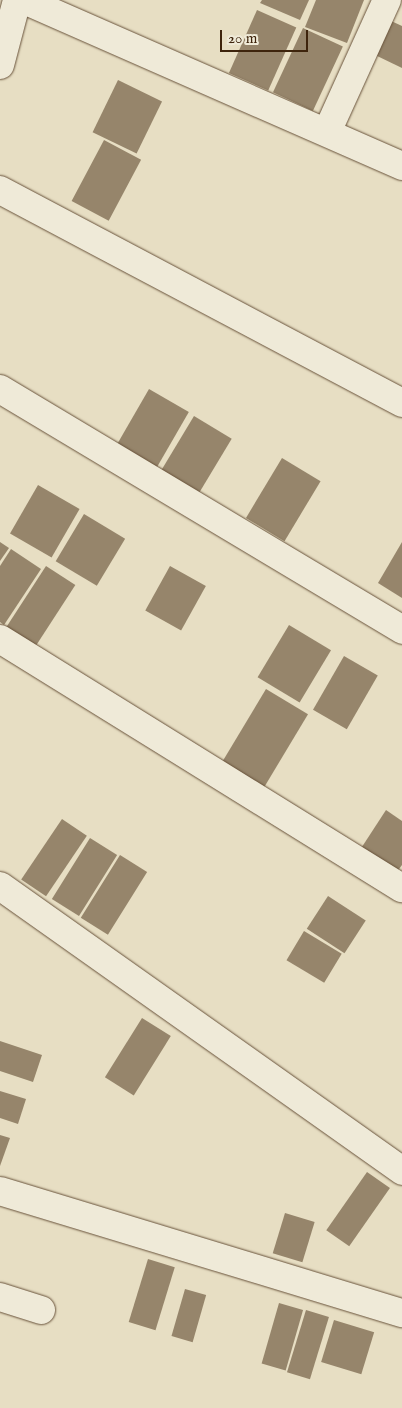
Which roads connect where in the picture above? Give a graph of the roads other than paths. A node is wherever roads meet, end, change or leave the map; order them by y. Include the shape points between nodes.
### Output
1 (17, 0) edge
2 (24, 0) edge
3 (387, 0) edge
4 (0, 65) edge
5 (327, 132) junction
6 (402, 166) edge
7 (0, 190) edge
8 (0, 389) edge
9 (402, 403) edge
10 (402, 630) edge
11 (0, 639) edge
12 (0, 886) edge
13 (402, 888) edge
14 (402, 1171) edge
15 (0, 1191) edge
16 (0, 1297) edge
17 (41, 1310) dead end
18 (402, 1313) edge

1 - 4 street
2 - 5 street
3 - 5 street
5 - 6 street
7 - 9 street
8 - 10 street
11 - 13 street
12 - 14 street
15 - 18 street
16 - 17 street

